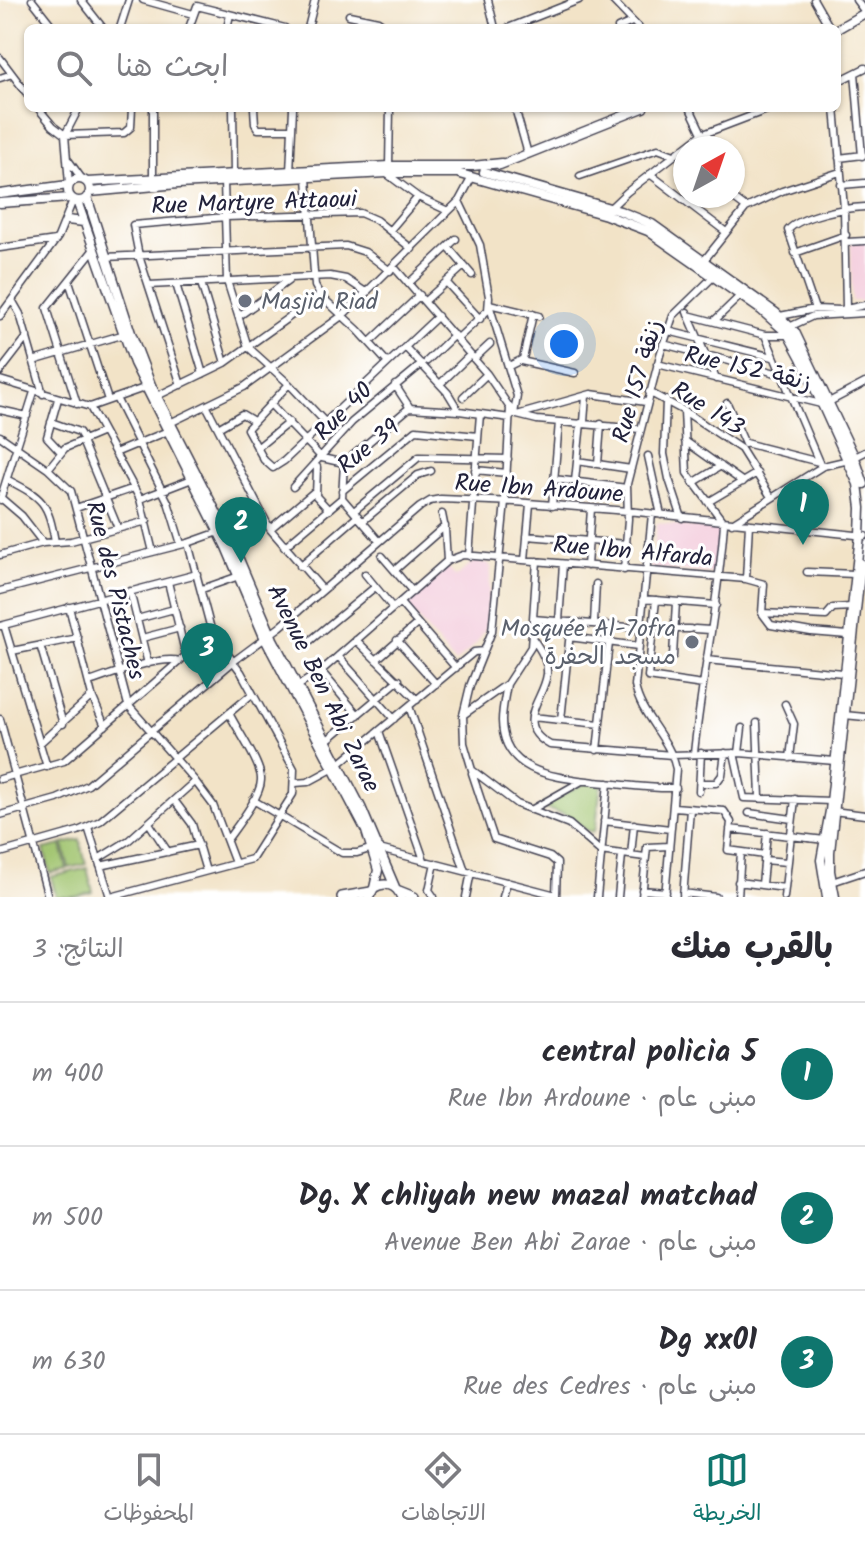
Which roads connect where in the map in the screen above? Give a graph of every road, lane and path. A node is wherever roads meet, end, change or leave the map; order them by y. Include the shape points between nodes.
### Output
1 (32, 0) edge
2 (81, 0) edge
3 (129, 0) edge
4 (143, 0) edge
5 (315, 0) edge
6 (488, 0) edge
7 (579, 0) edge
8 (612, 0) edge
9 (814, 0) edge
10 (856, 0) edge
11 (865, 12) edge
12 (193, 14) junction
13 (230, 15) junction
14 (349, 15) dead end
15 (632, 22) junction
16 (51, 24) edge
17 (100, 24) edge
18 (121, 24) edge
19 (190, 24) edge
20 (228, 24) edge
21 (268, 24) edge
22 (309, 24) edge
23 (382, 24) edge
24 (494, 24) edge
25 (518, 24) edge
26 (627, 24) edge
27 (634, 24) edge
28 (828, 24) edge
29 (841, 27) edge
30 (0, 58) edge
31 (865, 68) edge
32 (855, 73) junction
33 (12, 74) junction
34 (0, 78) edge
35 (841, 80) edge
36 (24, 90) edge
37 (41, 112) edge
38 (77, 112) edge
39 (132, 112) edge
40 (153, 112) edge
41 (233, 112) edge
42 (254, 112) edge
43 (293, 112) edge
44 (390, 112) edge
45 (516, 112) edge
46 (633, 112) edge
47 (692, 112) edge
48 (761, 112) edge
49 (835, 112) edge
50 (291, 129) junction
51 (65, 135) junction
52 (701, 135) joint
53 (528, 154) junction
54 (673, 155) edge
55 (863, 155) edge
56 (673, 156) edge
57 (67, 157) junction
58 (839, 158) junction
59 (388, 169) junction
60 (478, 172) junction
61 (840, 172) junction
62 (290, 173) junction
63 (650, 174) junction
64 (234, 175) junction
65 (580, 176) dead end
66 (307, 178) junction
67 (153, 179) junction
68 (85, 180) junction
69 (224, 182) junction
70 (865, 183) edge
71 (68, 184) junction
72 (841, 185) junction
73 (0, 194) edge
74 (88, 195) junction
75 (418, 197) junction
76 (73, 200) junction
77 (459, 201) junction
78 (0, 203) edge
79 (865, 207) edge
80 (746, 208) joint
81 (844, 208) junction
82 (448, 211) junction
83 (607, 211) junction
84 (308, 214) junction
85 (226, 217) junction
86 (67, 220) junction
87 (84, 222) junction
88 (390, 230) junction
89 (726, 232) junction
90 (846, 238) junction
91 (456, 239) dead end
92 (56, 240) junction
93 (865, 241) edge
94 (311, 246) junction
95 (448, 247) junction
96 (0, 248) edge
97 (412, 249) junction
98 (226, 250) junction
99 (795, 253) junction
100 (99, 255) junction
101 (139, 256) junction
102 (702, 263) junction
103 (464, 266) junction
104 (392, 269) junction
105 (472, 275) dead end
106 (714, 276) junction
107 (312, 277) junction
108 (290, 279) junction
109 (69, 281) junction
110 (227, 281) junction
111 (446, 282) junction
112 (201, 283) junction
113 (409, 283) junction
114 (176, 284) junction
115 (149, 285) junction
116 (367, 293) junction
117 (320, 295) junction
118 (741, 295) junction
119 (422, 298) junction
120 (12, 300) junction
121 (489, 304) junction
122 (865, 305) edge
123 (683, 306) junction
124 (815, 309) junction
125 (846, 309) junction
126 (865, 313) edge
127 (343, 315) junction
128 (688, 315) junction
129 (0, 316) edge
130 (239, 316) junction
131 (438, 316) junction
132 (780, 316) junction
133 (480, 319) junction
134 (714, 321) junction
135 (668, 331) junction
136 (790, 331) junction
137 (127, 334) junction
138 (765, 335) junction
139 (27, 337) junction
140 (456, 337) junction
141 (699, 340) junction
142 (370, 342) junction
143 (490, 344) dead end
144 (663, 344) junction
145 (90, 345) junction
146 (248, 347) junction
147 (405, 347) junction
148 (61, 353) junction
149 (705, 356) junction
150 (472, 357) junction
151 (774, 357) junction
152 (33, 361) junction
153 (521, 361) junction
154 (387, 362) junction
155 (225, 363) junction
156 (424, 363) junction
157 (657, 364) junction
158 (509, 366) junction
159 (271, 368) junction
160 (0, 372) edge
161 (575, 373) dead end
162 (203, 374) junction
163 (487, 374) junction
164 (780, 374) junction
165 (716, 379) junction
166 (0, 380) edge
167 (865, 383) edge
168 (289, 384) junction
169 (440, 384) junction
170 (181, 385) junction
171 (395, 385) junction
172 (148, 386) junction
173 (34, 392) junction
174 (649, 392) junction
175 (43, 394) junction
176 (588, 395) junction
177 (463, 397) dead end
178 (116, 398) junction
179 (154, 398) junction
180 (58, 399) junction
181 (791, 399) junction
182 (108, 400) junction
183 (666, 400) junction
184 (646, 402) junction
185 (727, 403) dead end
186 (77, 404) junction
187 (270, 404) junction
188 (827, 404) junction
189 (90, 407) junction
190 (207, 407) junction
191 (410, 408) junction
192 (0, 410) edge
193 (459, 411) junction
194 (684, 411) junction
195 (480, 414) junction
196 (513, 415) junction
197 (27, 416) junction
198 (252, 420) junction
199 (51, 422) junction
200 (289, 422) junction
201 (325, 422) junction
202 (559, 422) junction
203 (583, 422) junction
204 (601, 424) junction
205 (169, 427) junction
206 (218, 428) junction
207 (640, 429) junction
208 (103, 432) junction
209 (0, 436) edge
210 (478, 436) junction
211 (83, 440) junction
212 (306, 440) junction
213 (685, 441) junction
214 (745, 443) junction
215 (139, 444) junction
216 (17, 447) junction
217 (257, 448) junction
218 (743, 451) junction
219 (61, 452) junction
220 (865, 452) edge
221 (115, 453) junction
222 (648, 456) dead end
223 (476, 457) junction
224 (322, 458) junction
225 (508, 459) junction
226 (852, 459) junction
227 (0, 460) edge
228 (577, 461) junction
229 (344, 463) junction
230 (598, 464) junction
231 (820, 465) junction
232 (721, 466) junction
233 (10, 467) junction
234 (317, 467) dead end
235 (48, 469) junction
236 (631, 469) junction
237 (475, 470) junction
238 (431, 471) dead end
239 (507, 473) junction
240 (757, 473) junction
241 (192, 479) junction
242 (554, 479) junction
243 (8, 480) junction
244 (575, 481) junction
245 (743, 482) junction
246 (693, 483) junction
247 (293, 487) dead end
248 (134, 488) junction
249 (627, 488) junction
250 (163, 491) junction
251 (315, 491) junction
252 (865, 492) edge
253 (342, 494) junction
254 (107, 497) junction
255 (771, 497) junction
256 (1, 499) edge
257 (140, 499) junction
258 (473, 502) junction
259 (505, 502) junction
260 (708, 502) junction
261 (530, 504) junction
262 (552, 506) junction
263 (76, 508) junction
264 (591, 509) junction
265 (329, 510) junction
266 (628, 511) junction
267 (442, 514) dead end
268 (652, 514) junction
269 (661, 515) junction
270 (358, 516) junction
271 (682, 518) junction
272 (147, 521) junction
273 (728, 523) junction
274 (865, 523) edge
275 (749, 524) junction
276 (445, 526) junction
277 (118, 528) junction
278 (270, 529) junction
279 (219, 532) junction
280 (863, 535) edge
281 (527, 536) junction
282 (256, 537) dead end
283 (83, 538) junction
284 (379, 541) junction
285 (589, 541) junction
286 (55, 542) junction
287 (43, 543) junction
288 (185, 544) junction
289 (627, 544) junction
290 (233, 545) junction
291 (284, 547) junction
292 (153, 552) junction
293 (0, 555) edge
294 (382, 556) dead end
295 (469, 556) junction
296 (498, 557) junction
297 (525, 560) junction
298 (447, 561) junction
299 (537, 561) junction
300 (563, 564) junction
301 (300, 566) junction
302 (587, 566) junction
303 (92, 567) junction
304 (395, 570) junction
305 (624, 570) junction
306 (646, 572) junction
307 (807, 572) dead end
308 (197, 574) junction
309 (365, 574) dead end
310 (855, 574) junction
311 (239, 576) junction
312 (721, 577) junction
313 (746, 579) junction
314 (168, 582) junction
315 (596, 584) dead end
316 (375, 587) junction
317 (202, 589) junction
318 (322, 589) junction
319 (0, 591) edge
320 (130, 591) junction
321 (413, 592) junction
322 (98, 599) junction
323 (643, 599) junction
324 (656, 600) junction
325 (676, 602) junction
326 (716, 605) junction
327 (397, 606) junction
328 (69, 607) junction
329 (851, 607) junction
330 (174, 609) junction
331 (762, 613) junction
332 (137, 619) junction
333 (533, 619) junction
334 (559, 621) junction
335 (571, 622) junction
336 (594, 623) junction
337 (417, 624) junction
338 (857, 625) edge
339 (2, 626) edge
340 (180, 628) junction
341 (640, 628) junction
342 (674, 629) junction
343 (710, 630) junction
344 (212, 633) junction
345 (848, 635) junction
346 (268, 637) junction
347 (569, 637) junction
348 (78, 638) junction
349 (142, 638) junction
350 (533, 639) junction
351 (356, 640) junction
352 (397, 640) junction
353 (609, 643) junction
354 (306, 644) dead end
355 (40, 645) junction
356 (638, 646) junction
357 (12, 651) junction
358 (484, 651) junction
359 (338, 656) junction
360 (673, 656) dead end
361 (183, 658) junction
362 (376, 660) junction
363 (706, 660) junction
364 (234, 661) junction
365 (148, 664) junction
366 (456, 668) junction
367 (321, 671) junction
368 (117, 673) junction
369 (843, 673) junction
370 (399, 680) junction
371 (89, 682) junction
372 (436, 684) junction
373 (507, 684) junction
374 (703, 685) junction
375 (298, 686) junction
376 (252, 694) junction
377 (92, 696) junction
378 (376, 699) junction
379 (417, 700) junction
380 (785, 704) dead end
381 (128, 705) junction
382 (409, 706) junction
383 (229, 713) junction
384 (358, 715) junction
385 (463, 715) junction
386 (843, 715) junction
387 (532, 717) junction
388 (865, 717) edge
389 (0, 719) edge
390 (394, 719) junction
391 (561, 720) junction
392 (757, 723) dead end
393 (63, 724) junction
394 (600, 724) junction
395 (105, 726) junction
396 (742, 728) dead end
397 (379, 731) junction
398 (151, 732) junction
399 (326, 741) junction
400 (40, 743) junction
401 (597, 750) junction
402 (698, 753) junction
403 (725, 753) junction
404 (736, 753) junction
405 (672, 755) junction
406 (757, 755) junction
407 (174, 758) junction
408 (790, 758) junction
409 (835, 761) junction
410 (336, 766) junction
411 (47, 767) junction
412 (472, 770) junction
413 (17, 776) junction
414 (0, 779) edge
415 (581, 780) junction
416 (195, 781) junction
417 (295, 783) junction
418 (608, 783) junction
419 (676, 788) junction
420 (760, 797) junction
421 (795, 799) junction
422 (174, 800) junction
423 (253, 800) junction
424 (674, 807) junction
425 (832, 808) junction
426 (26, 809) junction
427 (690, 809) junction
428 (531, 810) junction
429 (749, 813) dead end
430 (0, 815) edge
431 (280, 815) junction
432 (865, 815) edge
433 (792, 819) junction
434 (604, 821) junction
435 (149, 823) junction
436 (634, 824) junction
437 (88, 827) junction
438 (670, 829) junction
439 (730, 829) junction
440 (767, 833) junction
441 (790, 835) junction
442 (227, 840) junction
443 (825, 840) junction
444 (34, 844) junction
445 (199, 845) junction
446 (669, 846) junction
447 (376, 848) junction
448 (600, 851) junction
449 (168, 852) junction
450 (741, 852) junction
451 (0, 853) edge
452 (622, 855) junction
453 (631, 855) junction
454 (645, 857) junction
455 (765, 857) junction
456 (424, 860) junction
457 (787, 862) junction
458 (99, 863) junction
459 (235, 863) junction
460 (435, 863) junction
461 (206, 871) junction
462 (865, 871) edge
463 (468, 872) junction
464 (507, 882) junction
465 (738, 882) junction
466 (832, 882) junction
467 (762, 884) junction
468 (785, 888) junction
469 (371, 892) edge
470 (399, 892) edge
471 (642, 893) edge
472 (665, 895) edge
473 (683, 895) edge
474 (556, 896) edge
475 (48, 897) edge
476 (110, 897) edge
477 (342, 897) edge
478 (414, 897) edge
479 (434, 897) edge
480 (466, 897) edge
481 (503, 897) edge
482 (597, 897) edge
483 (618, 897) edge
484 (716, 897) edge
485 (738, 897) edge
486 (784, 897) edge
487 (827, 897) edge
488 (835, 897) edge

1 - 16 street
2 - 17 street
3 - 18 street
4 - 12 street
5 - 22 street
6 - 24 street
7 - 25 street
8 - 15 street
9 - 28 street
10 - 11 street
11 - 29 main road
12 - 13 street via 197,6
12 - 19 street
13 - 20 street
13 - 21 street
14 - 23 street
15 - 26 street
15 - 27 street
30 - 33 street
31 - 32 street
32 - 35 street
32 - 55 street
33 - 34 street
33 - 36 street
37 - 51 street
38 - 51 street
39 - 51 street via 131,127 124,133
40 - 67 street
41 - 64 street
42 - 50 street via 258,129
43 - 50 street
44 - 59 street
45 - 53 street
46 - 53 main road
47 - 52 street
48 - 52 street
49 - 58 street
50 - 62 street
51 - 57 street
53 - 60 main road
54 - 65 street via 658,149
55 - 58 street
56 - 63 street
57 - 68 street
57 - 71 street
58 - 61 street
59 - 60 main road
59 - 62 main road
59 - 66 main road
59 - 75 street via 399,185
60 - 77 street
60 - 83 main road
61 - 72 street
61 - 80 street
62 - 64 main road
63 - 83 street
63 - 89 street
64 - 67 main road
66 - 69 main road
66 - 84 street
67 - 68 main road
68 - 71 main road
68 - 74 main road, Avenue Ben Abi Zarae
69 - 74 main road
69 - 85 street
70 - 72 street
71 - 73 main road
71 - 76 main road, Avenue Ben Abi Zarae
72 - 81 street
74 - 76 main road
74 - 100 main road, Avenue Ben Abi Zarae
75 - 82 street
75 - 88 street
76 - 78 main road
76 - 86 street
76 - 87 main road, Avenue Ben Abi Zarae
77 - 82 street
77 - 121 street via 480,245
79 - 81 street
80 - 89 street
81 - 90 street
81 - 99 street via 789,227
82 - 97 street
83 - 102 main road
84 - 85 street, Rue Martyre Attaoui
84 - 88 street, Rue Martyre Attaoui via 360,213
84 - 94 street
85 - 98 street
85 - 101 street, Rue Martyre Attaoui via 133,225
86 - 87 main road
86 - 92 street
87 - 100 main road, Avenue Ben Abi Zarae
88 - 97 street, Rue Martyre Attaoui
89 - 102 street
90 - 93 street
90 - 99 street
90 - 125 street
91 - 95 street
92 - 96 street
92 - 120 street
94 - 98 street
94 - 104 street via 352,246
94 - 107 street
95 - 103 street
95 - 113 street
97 - 104 street
98 - 101 street
98 - 110 street
99 - 124 street
100 - 101 street
100 - 109 street
100 - 137 main road, Avenue Ben Abi Zarae
101 - 115 street
102 - 106 main road
102 - 132 main road
103 - 105 street
103 - 111 street
104 - 113 street
104 - 116 street
106 - 118 main road
106 - 123 street, Rue 157 زنقة
107 - 108 street
107 - 116 street via 341,277
107 - 117 street
108 - 110 street
108 - 130 street
109 - 145 street
109 - 148 street via 47,308
110 - 112 street
110 - 130 street
111 - 119 street
111 - 133 street
112 - 114 street
112 - 155 street
113 - 119 street
114 - 115 street
114 - 162 street
115 - 170 street
116 - 127 street
117 - 127 street
117 - 146 street
118 - 134 street
118 - 136 main road
119 - 131 street
119 - 142 street
120 - 129 street
120 - 139 street
121 - 133 street, Rue 40
121 - 153 street via 536,315
121 - 158 street
122 - 125 street
123 - 128 street
123 - 135 street, Rue 157 زنقة
124 - 125 street
124 - 132 street
126 - 136 street via 813,316
127 - 142 street
127 - 159 street
128 - 134 street
128 - 141 street
130 - 146 street
131 - 140 street
131 - 147 street
132 - 136 main road
133 - 140 street, Rue 40
134 - 138 street
135 - 141 street
135 - 144 street, Rue 157 زنقة
136 - 138 street
136 - 188 main road
137 - 145 street
137 - 172 main road, Avenue Ben Abi Zarae
138 - 151 street
139 - 152 street
139 - 160 street
140 - 150 street
140 - 156 street, Rue 40
141 - 149 street
141 - 151 street
142 - 154 street
143 - 150 street
144 - 149 street
144 - 157 street, Rue 157 زنقة
145 - 148 street
145 - 182 street
146 - 155 street
146 - 159 street
147 - 154 street
147 - 156 street
148 - 152 street
148 - 186 street
149 - 164 street
149 - 165 street
150 - 163 street
150 - 169 street
151 - 164 street
152 - 175 street
153 - 158 street
153 - 161 street
154 - 201 street
155 - 162 street
156 - 169 street
156 - 171 street, Rue 40
157 - 165 street, Rue 152 زنقة
157 - 174 street, Rue 157 زنقة
158 - 196 street via 517,396
159 - 168 street
159 - 190 street
162 - 170 street
163 - 177 street
163 - 196 street
164 - 181 street
165 - 181 street, Rue 152 زنقة
166 - 173 street
167 - 188 street
168 - 187 street
168 - 201 street
169 - 193 street
170 - 179 street
171 - 191 street
171 - 224 street, Rue 40 via 352,422
172 - 178 street
172 - 179 main road, Avenue Ben Abi Zarae
173 - 175 street
173 - 197 street
174 - 183 street, Rue 143
174 - 184 street, Rue 157 زنقة
175 - 180 street
176 - 184 street
176 - 196 street
176 - 203 street
178 - 182 street
178 - 215 street
179 - 205 main road, Avenue Ben Abi Zarae
180 - 186 street
180 - 199 street
181 - 188 street, Rue 152 زنقة
181 - 231 street
182 - 189 street
183 - 194 street, Rue 143
183 - 271 street via 664,454
184 - 207 street, Rue 157 زنقة
185 - 214 street
186 - 189 street
187 - 198 street
187 - 200 street
188 - 226 main road
189 - 208 street
190 - 205 street
190 - 206 street
191 - 193 street
191 - 229 street
192 - 197 street
193 - 195 street
194 - 213 street
194 - 218 street, Rue 143
195 - 196 street
195 - 210 street
196 - 202 street
196 - 225 street
197 - 216 street
198 - 206 street via 243,414
198 - 217 street via 247,431
199 - 211 street via 79,432
199 - 219 street via 48,439
200 - 212 street
200 - 217 street
201 - 212 street
202 - 203 street
202 - 242 street
203 - 204 street
203 - 228 street
204 - 207 street
204 - 230 street
205 - 215 street
205 - 241 main road, Avenue Ben Abi Zarae
205 - 290 main road, Avenue Ben Abi Zarae
206 - 278 street
207 - 236 street, Rue 157 زنقة
208 - 211 street
208 - 221 street
209 - 216 street, Rue des Pistaches
210 - 223 street
210 - 253 street, Rue 39 via 416,430
211 - 219 street
211 - 254 street
212 - 217 street via 274,468
212 - 224 street
213 - 232 street
213 - 246 street via 687,473
214 - 218 street
214 - 231 street
215 - 221 street
215 - 250 street
216 - 233 street
216 - 235 street, Rue des Pistaches
218 - 240 street, Rue 143
219 - 235 street
220 - 226 street
221 - 248 street
222 - 269 street
223 - 225 street
223 - 237 street
223 - 270 street via 419,457
224 - 229 street
224 - 247 street, Rue 40
225 - 239 street
226 - 231 street
226 - 252 main road
226 - 280 main road
227 - 233 street
228 - 230 street
228 - 244 street
229 - 253 street
230 - 236 street
231 - 255 street
232 - 245 street
232 - 246 street
233 - 243 street
234 - 251 street, Rue 40
235 - 263 street, Rue des Pistaches via 71,491
236 - 249 street, Rue 157 زنقة
237 - 239 street
237 - 258 street
238 - 270 street
239 - 259 street
240 - 245 street
240 - 255 street, Rue 143
241 - 250 street
241 - 279 main road, Avenue Ben Abi Zarae
242 - 244 street
242 - 262 street
243 - 256 street
243 - 286 street via 46,506
244 - 249 street
245 - 260 street
246 - 260 street
248 - 254 street
248 - 257 street
249 - 266 street, Rue 157 زنقة
250 - 257 street
250 - 288 street
251 - 265 street
251 - 278 street
253 - 265 street, Rue 39
253 - 270 street
254 - 263 street
254 - 277 street
255 - 273 street
256 - 287 street
257 - 272 street
258 - 259 street, Rue Ibn Ardoune
258 - 284 street, Rue Ibn Ardoune via 425,503
258 - 295 street
259 - 261 street, Rue Ibn Ardoune
259 - 296 street
260 - 273 street
261 - 262 street, Rue Ibn Ardoune
261 - 281 street
262 - 264 street, Rue Ibn Ardoune
263 - 283 street, Rue des Pistaches
264 - 266 street, Rue Ibn Ardoune
264 - 285 street
265 - 291 street, Rue 39
266 - 268 street, Rue Ibn Ardoune
266 - 289 street, Rue 157 زنقة
267 - 276 street
268 - 269 street, Rue Ibn Ardoune
268 - 306 street
269 - 271 street, Rue Ibn Ardoune
270 - 284 street
270 - 301 street
271 - 273 street, Rue Ibn Ardoune
272 - 277 street
272 - 292 street
273 - 275 street, Rue Ibn Ardoune
273 - 312 street
274 - 280 main road
275 - 280 street, Rue Ibn Ardoune
275 - 313 street
276 - 298 street
276 - 304 street
277 - 283 street
278 - 291 street
279 - 288 street
279 - 311 main road, Avenue Ben Abi Zarae
280 - 310 main road
280 - 338 main road
281 - 285 street
281 - 297 street
282 - 290 street
283 - 286 street
283 - 303 street, Rue des Pistaches
284 - 318 street, Rue Ibn Ardoune
285 - 289 street
285 - 302 street
286 - 287 street
287 - 293 street
288 - 292 street
288 - 308 street
289 - 305 street, Rue 157 زنقة
290 - 346 main road, Avenue Ben Abi Zarae
291 - 301 street
292 - 303 street
294 - 304 street
295 - 296 street, Rue Ibn Alfarda
295 - 298 street, Rue Ibn Alfarda
296 - 297 street, Rue Ibn Alfarda
296 - 358 street via 492,631
297 - 299 street, Rue Ibn Alfarda
298 - 321 street
299 - 300 street, Rue Ibn Alfarda
299 - 333 street
300 - 302 street, Rue Ibn Alfarda
300 - 334 street
301 - 318 street
302 - 305 street, Rue Ibn Alfarda
303 - 319 street
303 - 322 street, Rue des Pistaches
304 - 321 street
305 - 306 street, Rue Ibn Alfarda
306 - 312 street, Rue Ibn Alfarda
306 - 323 street
307 - 310 street
308 - 314 street
308 - 317 street
309 - 316 street
310 - 329 main road
311 - 317 street
311 - 346 main road, Avenue Ben Abi Zarae
312 - 313 street, Rue Ibn Alfarda
312 - 326 street
313 - 331 street, Rue Ibn Alfarda via 764,584
314 - 320 street
314 - 330 street
315 - 336 street
316 - 327 street
316 - 354 street
317 - 344 street
318 - 346 street, Rue Ibn Ardoune
320 - 322 street
320 - 332 street
321 - 327 street
322 - 328 street
322 - 368 street, Rue des Pistaches
323 - 324 street
323 - 341 street
324 - 325 street
324 - 374 street via 648,677
325 - 326 street
325 - 342 street
326 - 343 street
327 - 337 street
327 - 351 street
328 - 339 street
328 - 348 street
329 - 331 street via 833,608 826,616
329 - 338 main road
330 - 332 street
330 - 340 street
331 - 345 street via 776,627
332 - 349 street
333 - 334 street
333 - 350 street
334 - 335 street
335 - 336 street
335 - 347 street
336 - 341 street
337 - 352 street
337 - 366 street
338 - 345 main road
338 - 386 main road
339 - 357 street
340 - 349 street
340 - 361 street
341 - 356 street
342 - 343 street
342 - 360 street
343 - 363 street
344 - 361 street
344 - 364 street
345 - 369 main road
346 - 364 street, Rue Ibn Ardoune
346 - 375 main road, Avenue Ben Abi Zarae
346 - 410 main road, Avenue Ben Abi Zarae
347 - 353 street
347 - 391 street
348 - 355 street
348 - 371 street
349 - 365 street
350 - 373 street
350 - 387 street via 547,671
351 - 359 street
351 - 362 street
352 - 362 street
352 - 372 street
353 - 356 street
353 - 394 street
355 - 357 street
355 - 393 street
356 - 405 street via 637,692
357 - 400 street
358 - 366 street via 474,652
358 - 385 street
359 - 367 street
359 - 378 street
361 - 365 street
361 - 381 street
362 - 370 street
363 - 369 street
363 - 374 street
364 - 376 street
364 - 398 street, Rue Ibn Ardoune
365 - 368 street
366 - 372 street
367 - 375 street
367 - 384 street
368 - 371 street
368 - 381 street, Rue des Pistaches
369 - 386 main road
370 - 378 street
370 - 379 street
371 - 377 street
372 - 379 street
373 - 385 street
373 - 415 street via 502,723 513,753 539,773
374 - 402 street
375 - 399 main road, Avenue Ben Abi Zarae
376 - 383 street
376 - 417 street via 291,763
377 - 393 street
377 - 395 street
378 - 384 street
378 - 390 street
379 - 382 street
380 - 408 street via 794,724
381 - 395 street
381 - 398 street, Rue des Pistaches
382 - 390 street
382 - 463 street
383 - 407 street
383 - 423 street via 261,776
384 - 399 street
385 - 412 street
386 - 388 street
386 - 409 main road
386 - 425 main road
387 - 391 street
387 - 401 street via 546,743
389 - 413 street
390 - 397 street
391 - 394 street
392 - 406 street
393 - 400 street
394 - 401 street
395 - 411 street via 64,761
396 - 404 street
397 - 410 street
397 - 456 street
398 - 407 street, Rue des Pistaches
398 - 426 street, Rue Ibn Ardoune via 88,785
399 - 410 main road, Avenue Ben Abi Zarae
400 - 411 street
401 - 405 street
402 - 403 street
402 - 403 street via 700,787 716,783 722,775
402 - 405 street
403 - 404 street
404 - 406 street
404 - 420 street via 742,796
405 - 419 street
406 - 408 street
406 - 420 street
407 - 416 street, Rue des Pistaches
407 - 437 street via 115,811
408 - 409 street
409 - 425 main road
410 - 417 street via 308,782
410 - 447 main road, Avenue Ben Abi Zarae
411 - 413 street
412 - 428 street
412 - 474 street via 495,840 555,861
413 - 414 street
413 - 426 street
415 - 418 street
415 - 428 street
416 - 422 street
416 - 442 street, Rue des Pistaches via 213,805
417 - 431 street
418 - 419 street
418 - 434 street
419 - 424 street
420 - 421 street
421 - 425 street
421 - 433 street
422 - 435 street
422 - 445 street via 189,818
423 - 431 street
423 - 442 street
424 - 427 street
424 - 438 street
425 - 432 street
425 - 443 main road
425 - 466 main road
426 - 430 street, Rue Ibn Ardoune
426 - 444 street
427 - 439 street via 727,814
427 - 473 street
428 - 448 street via 569,824
429 - 433 street
431 - 447 street via 342,853
431 - 459 street via 252,859
433 - 441 street
434 - 436 street
434 - 448 street
435 - 449 street
435 - 458 street
436 - 438 street
436 - 453 street
437 - 444 street
437 - 458 street
438 - 446 street
439 - 440 street
439 - 450 street via 728,850
440 - 441 street
440 - 455 street
441 - 443 street
441 - 457 street
442 - 459 street, Rue des Pistaches
443 - 487 main road
444 - 451 street
444 - 475 street
445 - 449 street
445 - 461 street
446 - 454 street via 648,845
446 - 472 street
447 - 456 street
447 - 469 main road, Avenue Ben Abi Zarae via 378,870
447 - 470 main road, Avenue Ben Abi Zarae
448 - 452 street
448 - 482 street
449 - 458 street
450 - 455 street
450 - 465 street
452 - 453 street
452 - 483 street
453 - 454 street
454 - 471 street
455 - 457 street
455 - 467 street
456 - 460 street
457 - 468 street
458 - 476 street
459 - 461 street
460 - 463 street
460 - 479 street via 429,890
461 - 476 street
462 - 466 street
463 - 464 street
463 - 480 street
464 - 474 street
464 - 481 street
465 - 467 street
465 - 485 street
466 - 488 main road
467 - 468 street
468 - 486 street
469 - 470 main road via 387,884
469 - 477 highway
470 - 478 highway
471 - 472 street
473 - 484 street

